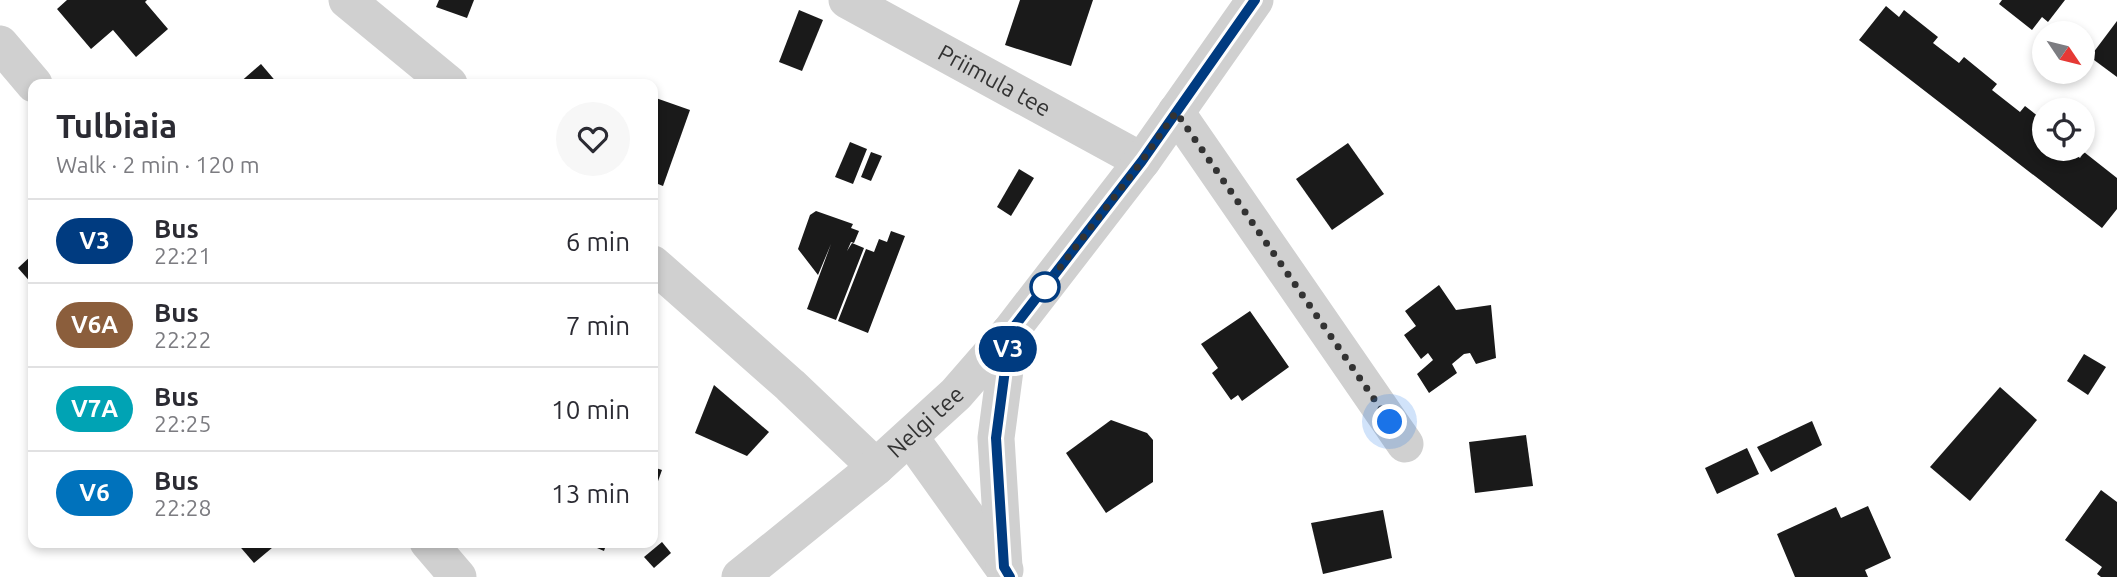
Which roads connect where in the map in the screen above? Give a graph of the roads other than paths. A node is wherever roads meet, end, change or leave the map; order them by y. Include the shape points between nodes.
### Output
1 (347, 0) edge
2 (847, 0) edge
3 (1255, 0) edge
4 (0, 44) edge
5 (30, 79) edge
6 (443, 79) edge
7 (1176, 112) junction
8 (1142, 161) junction
9 (658, 268) edge
10 (1010, 332) junction
11 (910, 437) junction
12 (1405, 444) dead end
13 (876, 467) junction
14 (433, 548) edge
15 (1007, 572) edge
16 (458, 577) edge
17 (740, 577) edge

1 - 6 street
2 - 8 street, Priimula tee
3 - 7 street, Nelgi tee
4 - 5 street
7 - 8 street, Nelgi tee
7 - 12 street
8 - 10 street, Nelgi tee
9 - 13 street
10 - 11 street, Nelgi tee via 956,394
10 - 15 street via 996,438
11 - 13 street, Nelgi tee
11 - 15 street
13 - 17 street, Nelgi tee
14 - 16 street

